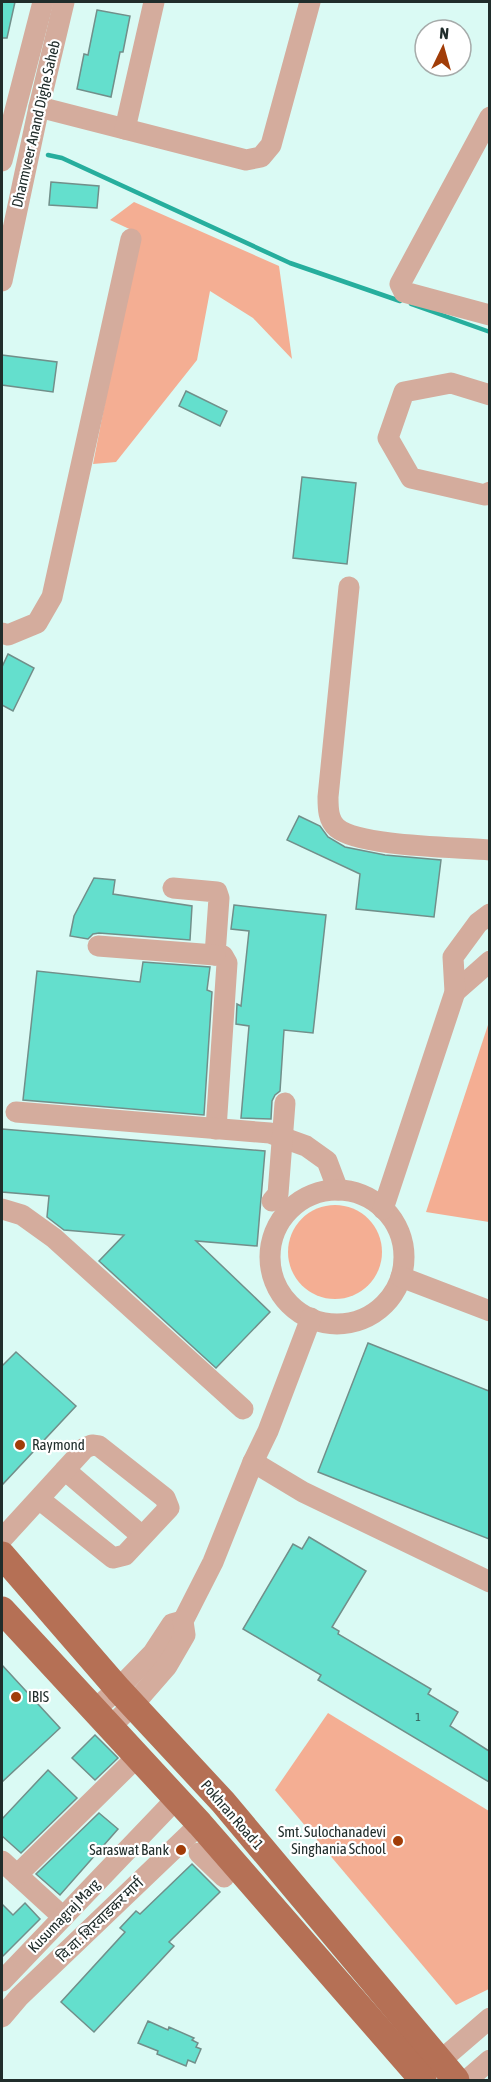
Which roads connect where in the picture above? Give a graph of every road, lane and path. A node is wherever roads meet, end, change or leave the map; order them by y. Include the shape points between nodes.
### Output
1 (43, 2) edge
2 (64, 2) edge
3 (154, 2) edge
4 (310, 2) edge
5 (39, 108) junction
6 (489, 117) edge
7 (125, 129) junction
8 (2, 161) edge
9 (131, 238) dead end
10 (2, 281) edge
11 (489, 315) edge
12 (489, 396) edge
13 (489, 492) edge
14 (349, 587) dead end
15 (2, 633) edge
16 (489, 850) edge
17 (173, 888) dead end
18 (489, 914) edge
19 (98, 946) dead end
20 (215, 955) junction
21 (489, 961) edge
22 (455, 992) junction
23 (285, 1103) dead end
24 (16, 1112) dead end
25 (216, 1129) junction
26 (283, 1138) junction
27 (338, 1190) junction
28 (272, 1201) dead end
29 (2, 1209) edge
30 (383, 1209) junction
31 (401, 1277) junction
32 (489, 1311) edge
33 (311, 1318) junction
34 (243, 1409) dead end
35 (253, 1461) junction
36 (65, 1470) junction
37 (39, 1499) junction
38 (142, 1536) junction
39 (2, 1539) edge
40 (2, 1555) edge
41 (489, 1582) edge
42 (4, 1617) edge
43 (126, 1697) junction
44 (102, 1719) junction
45 (137, 1757) junction
46 (176, 1798) junction
47 (200, 1824) junction
48 (199, 1853) dead end
49 (9, 1868) edge
50 (226, 1875) junction
51 (63, 1917) junction
52 (321, 1919) junction
53 (299, 1938) junction
54 (2, 1980) edge
55 (19, 1997) junction
56 (2, 2017) edge
57 (489, 2019) edge
58 (489, 2060) edge
59 (440, 2074) edge
60 (467, 2080) edge

1 - 8 street, Dharmveer Anand Dighe Saheb
2 - 5 street, Dharmveer Anand Dighe Saheb
3 - 7 street
4 - 7 street via 271,145 261,157 246,160
5 - 7 street
5 - 10 street, Dharmveer Anand Dighe Saheb
6 - 11 street via 400,284 404,292
9 - 15 street via 52,597 37,623 8,635
12 - 13 street via 451,383 404,392 388,438 411,478 485,495
14 - 16 street via 328,813 337,827 356,837
17 - 20 street via 217,892
18 - 22 street via 453,957
19 - 20 street
20 - 25 street via 223,956 227,963
21 - 22 street
22 - 30 street
23 - 26 street
24 - 25 street
25 - 26 street via 270,1133
26 - 27 street via 306,1146 327,1161
26 - 28 street via 278,1194
27 - 30 street via 363,1195
27 - 33 street via 314,1194 293,1206 278,1226 270,1249 272,1273 282,1296
29 - 34 street via 22,1215 54,1238
30 - 31 street via 402,1240
31 - 32 street
31 - 33 street via 389,1298 359,1320 335,1324
33 - 35 street
35 - 41 street via 303,1492
35 - 43 street via 213,1562 183,1621 172,1624
36 - 37 street
36 - 38 street
36 - 38 street via 85,1448 99,1446 165,1498 168,1508
37 - 38 street via 113,1558 125,1555
37 - 39 street
40 - 43 main road, Pokhran Road 1
42 - 44 main road, Pokhran Road 1
43 - 44 street
43 - 52 main road, Pokhran Road 1 via 223,1802
44 - 45 main road, Pokhran Road 1
45 - 46 main road, Pokhran Road 1
45 - 49 street
46 - 47 main road, Pokhran Road 1
46 - 51 street, Kusumagraj Marg
47 - 50 main road, Pokhran Road 1
47 - 55 street, वि.वा. शिरवाडकर मार्ग
48 - 50 street
49 - 51 street
50 - 53 main road, Pokhran Road 1
51 - 54 street, Kusumagraj Marg
52 - 53 main road
52 - 59 main road, Pokhran Road 1
53 - 59 main road, Pokhran Road 1
54 - 55 street
55 - 56 street, वि.वा. शिरवाडकर मार्ग
57 - 59 street
58 - 60 street

